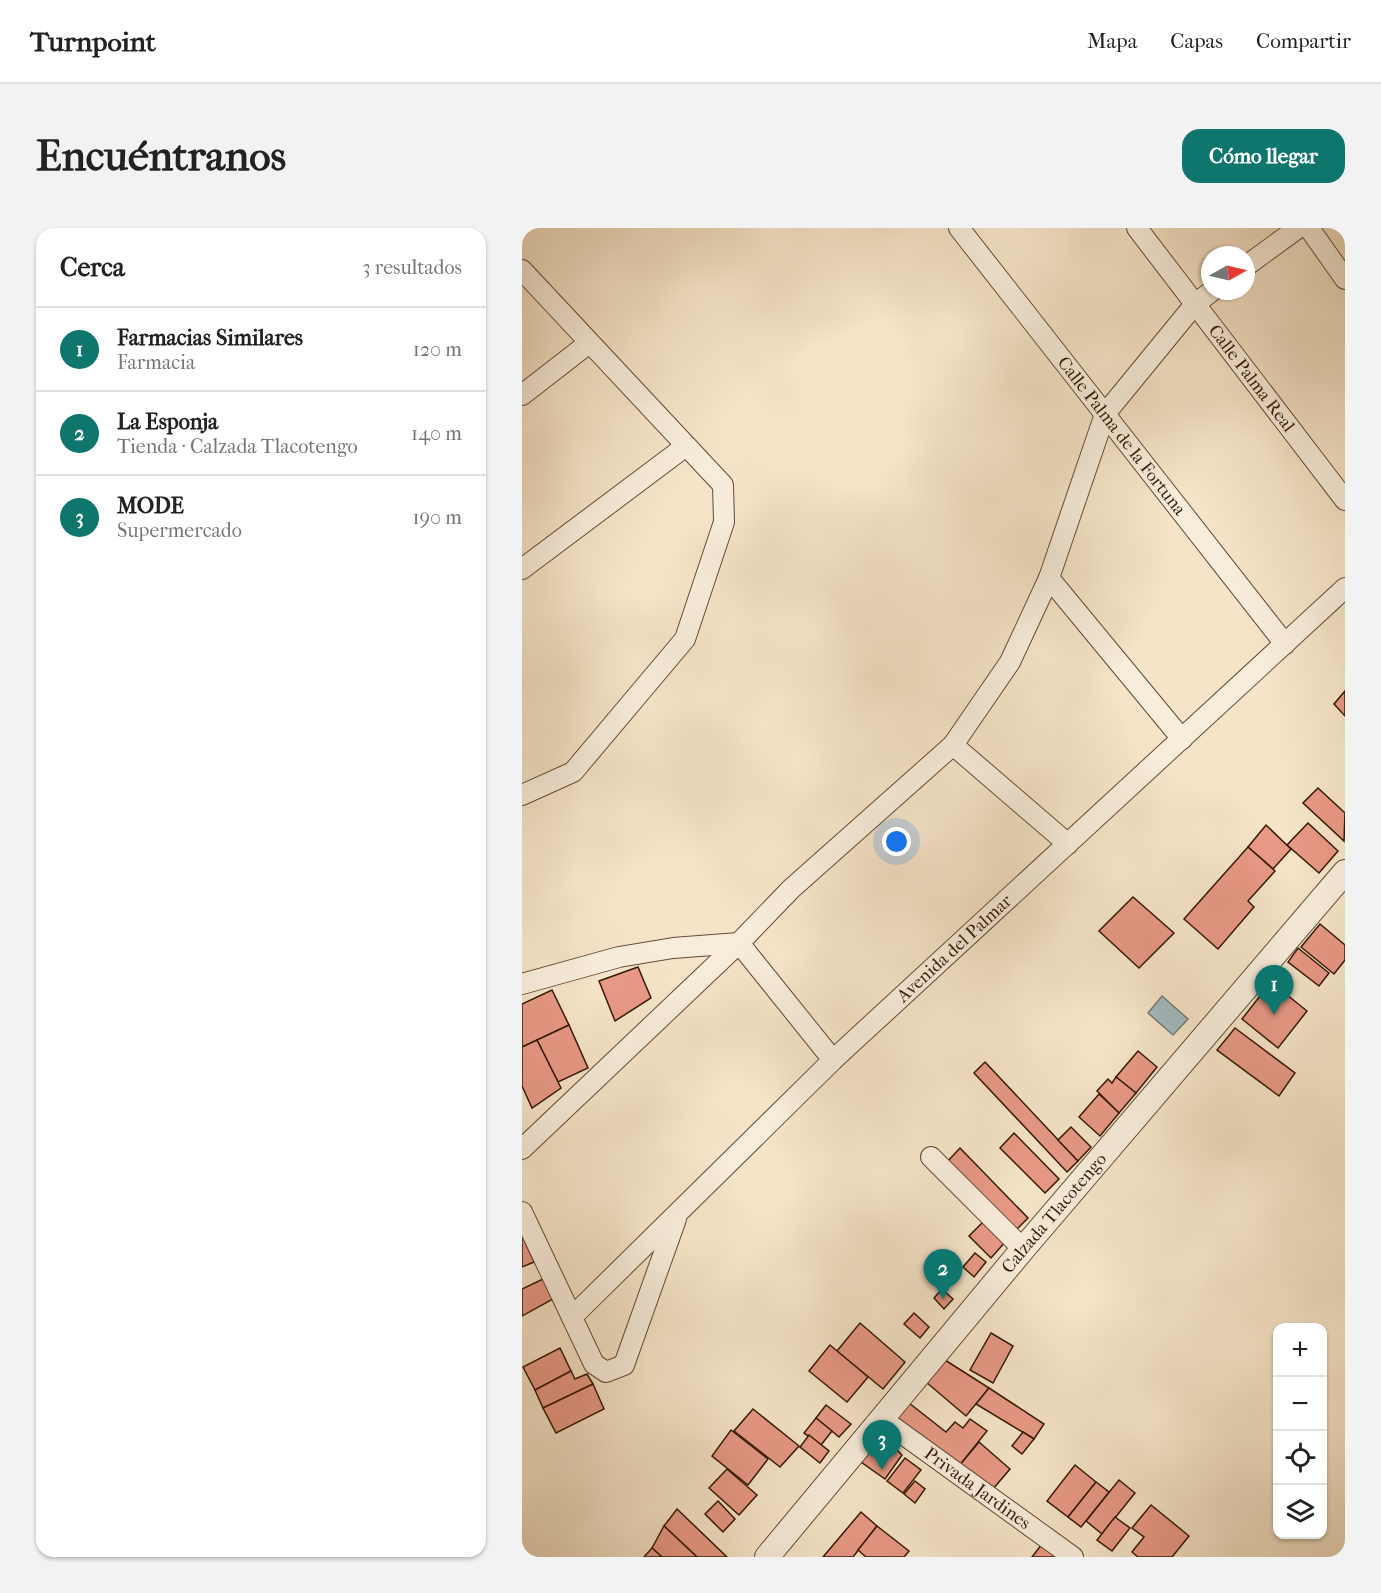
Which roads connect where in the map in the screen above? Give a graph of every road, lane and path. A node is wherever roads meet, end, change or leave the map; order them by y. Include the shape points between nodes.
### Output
1 (959, 228) edge
2 (1137, 228) edge
3 (1298, 228) edge
4 (1309, 228) edge
5 (1255, 259) edge
6 (522, 270) edge
7 (1345, 279) edge
8 (1201, 299) edge
9 (1195, 304) junction
10 (590, 343) junction
11 (522, 395) edge
12 (1105, 414) junction
13 (687, 446) junction
14 (1345, 500) edge
15 (522, 569) edge
16 (1049, 578) junction
17 (1345, 588) edge
18 (1285, 644) junction
19 (1182, 739) junction
20 (953, 745) junction
21 (522, 795) edge
22 (1068, 844) junction
23 (1345, 872) edge
24 (739, 944) junction
25 (522, 984) edge
26 (833, 1060) junction
27 (522, 1149) edge
28 (931, 1156) dead end
29 (522, 1212) edge
30 (678, 1213) junction
31 (1023, 1249) junction
32 (572, 1317) junction
33 (882, 1419) junction
34 (771, 1556) edge
35 (1073, 1557) edge

1 - 12 street, Calle Palma de la Fortuna
2 - 9 street, Calle Palma Real
3 - 5 street
4 - 7 street
6 - 10 street
8 - 9 street
9 - 12 street
9 - 14 street, Calle Palma Real
10 - 11 street
10 - 13 street
12 - 16 street
12 - 18 street, Calle Palma de la Fortuna
13 - 15 street
13 - 21 street via 723,485 724,522 686,639 573,772
16 - 19 street
16 - 20 street via 1010,662
17 - 18 street, Avenida del Palmar
18 - 19 street, Avenida del Palmar
19 - 22 street, Avenida del Palmar
20 - 22 street
20 - 24 street via 791,889
22 - 26 street, Avenida del Palmar
23 - 31 street, Calzada Tlacotengo
24 - 25 street via 673,948 619,957
24 - 26 street
24 - 27 street
26 - 30 street, Avenida del Palmar
28 - 31 street
29 - 32 street
30 - 32 street, Avenida del Palmar
30 - 32 street via 624,1365 606,1372 594,1364
31 - 33 street, Calzada Tlacotengo
33 - 34 street, Calzada Tlacotengo
33 - 35 street, Privada Jardines

